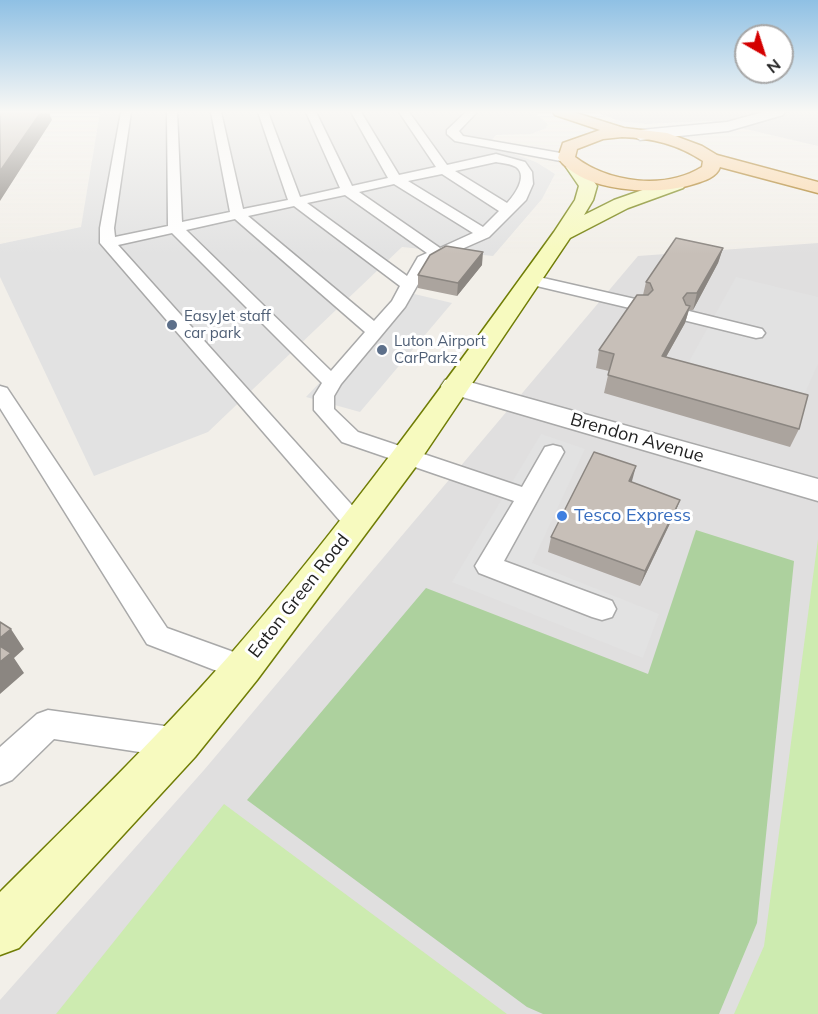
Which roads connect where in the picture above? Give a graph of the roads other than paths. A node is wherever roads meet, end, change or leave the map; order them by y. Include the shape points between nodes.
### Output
1 (118, 159) edge
2 (173, 159) edge
3 (226, 159) edge
4 (280, 159) edge
5 (333, 159) edge
6 (384, 159) edge
7 (436, 159) edge
8 (490, 159) edge
9 (501, 159) edge
10 (572, 159) edge
11 (576, 159) edge
12 (707, 159) edge
13 (722, 159) edge
14 (443, 169) junction
15 (395, 179) junction
16 (684, 182) junction
17 (815, 188) edge
18 (347, 190) junction
19 (295, 201) junction
20 (509, 211) junction
21 (237, 214) junction
22 (175, 228) junction
23 (484, 234) junction
24 (563, 234) junction
25 (108, 243) junction
26 (439, 254) junction
27 (530, 280) junction
28 (408, 284) junction
29 (638, 305) edge
30 (689, 316) edge
31 (375, 331) junction
32 (756, 333) dead end
33 (332, 382) junction
34 (455, 386) junction
35 (0, 392) edge
36 (553, 452) dead end
37 (406, 458) junction
38 (818, 490) edge
39 (528, 497) junction
40 (356, 523) junction
41 (602, 609) dead end
42 (243, 668) junction
43 (179, 743) junction
44 (0, 769) edge
45 (0, 929) edge

1 - 25 lane
2 - 22 lane
3 - 21 lane
4 - 19 lane
5 - 18 lane
6 - 15 lane
7 - 14 lane
8 - 14 lane
9 - 20 lane via 521,165 526,172 521,197
10 - 24 street, Eaton Green Road via 588,186
11 - 16 main road via 610,180 637,184
12 - 16 main road via 711,169 703,177
13 - 17 main road
14 - 15 lane
14 - 20 lane
15 - 18 lane
15 - 23 lane
16 - 17 main road via 750,181
16 - 24 street, Eaton Green Road via 621,204
18 - 19 lane
18 - 26 lane
19 - 21 lane
19 - 28 lane
20 - 23 lane
21 - 22 lane
21 - 31 lane
22 - 25 lane
22 - 33 lane
23 - 26 lane
24 - 27 street, Eaton Green Road
25 - 40 lane
26 - 28 lane via 424,260
27 - 29 lane
27 - 34 street, Eaton Green Road
28 - 31 lane via 399,303
30 - 32 lane
31 - 33 lane
33 - 37 lane via 324,396 324,410 350,437
34 - 37 street, Eaton Green Road
34 - 38 street, Brendon Avenue
35 - 42 lane via 157,636
36 - 39 lane
37 - 39 lane
37 - 40 street, Eaton Green Road
39 - 41 lane via 488,567
40 - 42 street, Eaton Green Road
42 - 43 street, Eaton Green Road
43 - 44 lane via 48,724
43 - 45 street, Eaton Green Road

